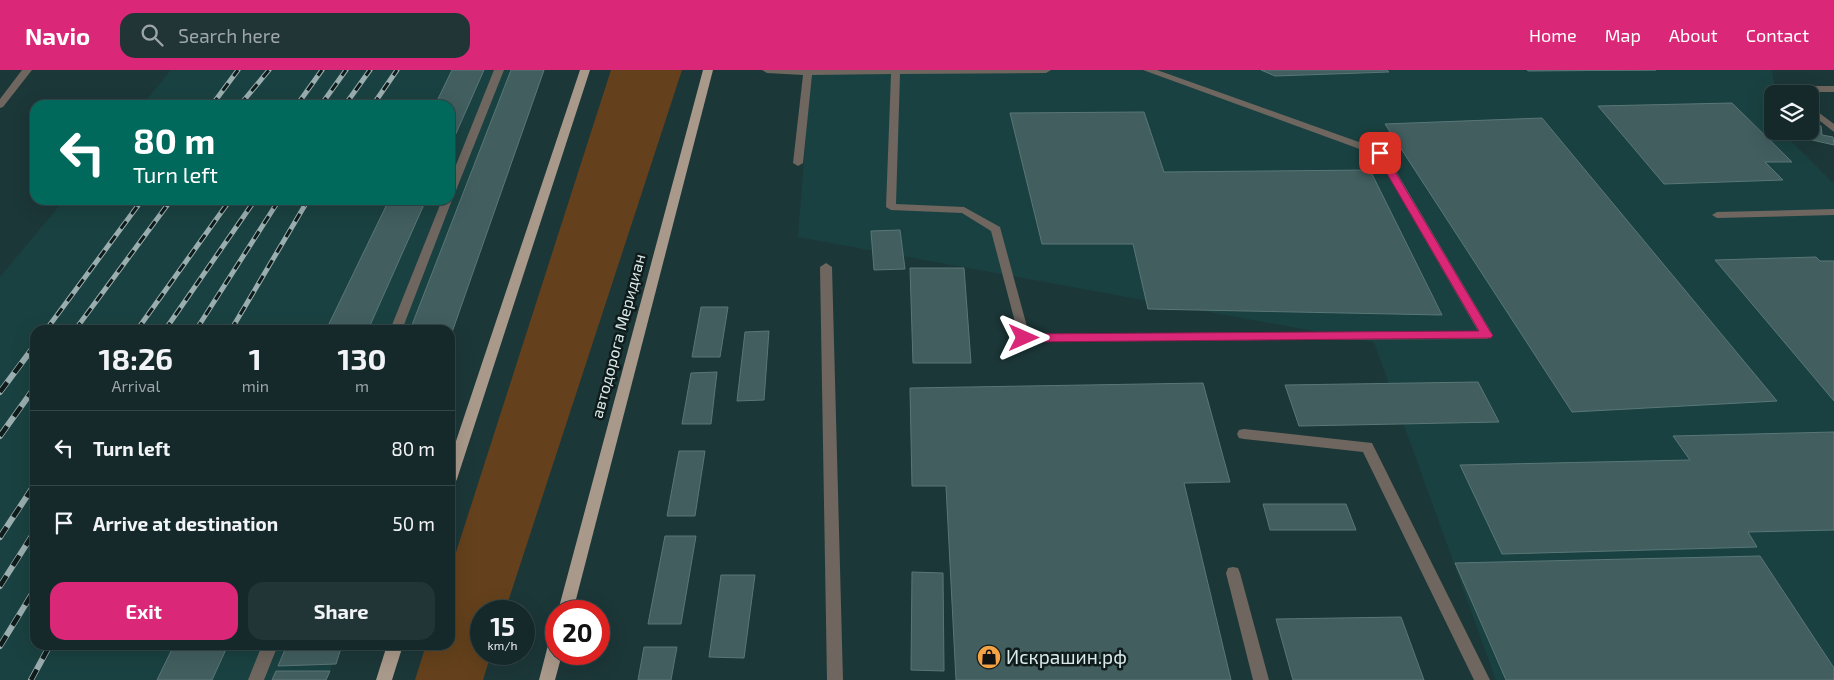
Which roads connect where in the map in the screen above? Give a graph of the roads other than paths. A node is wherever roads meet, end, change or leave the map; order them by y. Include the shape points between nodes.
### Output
1 (27, 70) edge
2 (499, 70) edge
3 (585, 70) edge
4 (708, 70) edge
5 (767, 70) edge
6 (1046, 70) edge
7 (1148, 70) edge
8 (808, 71) edge
9 (896, 72) junction
10 (1819, 89) edge
11 (1834, 89) edge
12 (0, 105) edge
13 (1819, 116) edge
14 (1834, 129) edge
15 (798, 163) dead end
16 (455, 180) edge
17 (445, 205) edge
18 (1834, 212) edge
19 (1717, 215) dead end
20 (826, 267) dead end
21 (398, 325) edge
22 (1244, 434) dead end
23 (455, 464) edge
24 (1233, 573) dead end
25 (568, 600) edge
26 (268, 650) edge
27 (393, 650) edge
28 (551, 665) edge
29 (256, 680) edge
30 (384, 680) edge
31 (547, 680) edge
32 (835, 680) edge
33 (1261, 680) edge
34 (1482, 680) edge

1 - 12 lane
2 - 16 lane
3 - 23 main road
4 - 25 main road, автодорога Меридиан
5 - 8 lane
6 - 9 lane
7 - 9 lane via 1380,153 1487,335 1024,338 996,229 964,210 891,207
8 - 9 lane
8 - 15 lane
10 - 11 lane
13 - 14 lane
17 - 21 lane
18 - 19 lane
20 - 32 lane
22 - 34 lane via 1367,447
24 - 33 lane
26 - 29 lane
27 - 30 main road
28 - 31 main road

